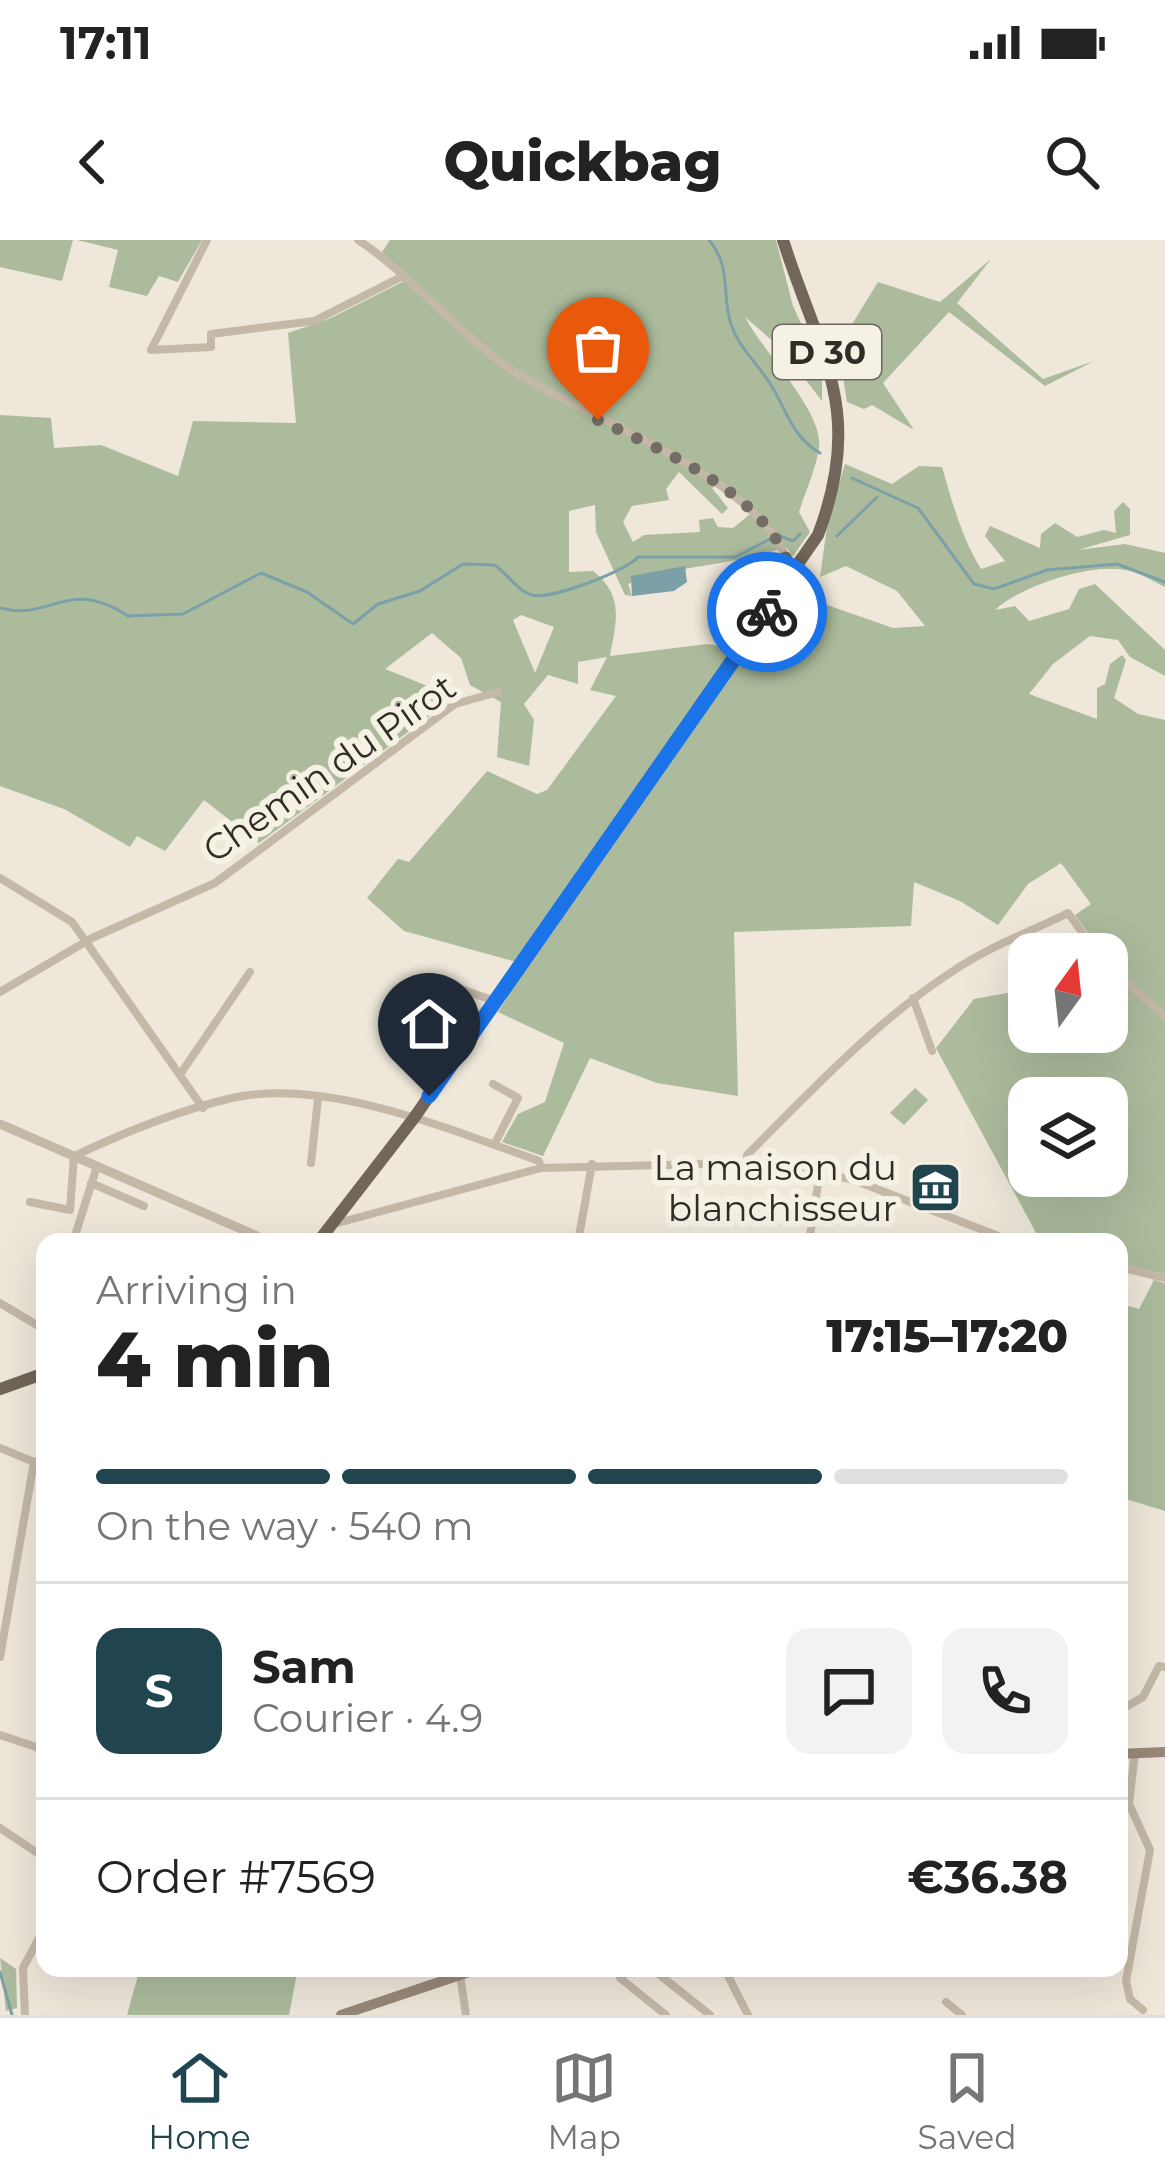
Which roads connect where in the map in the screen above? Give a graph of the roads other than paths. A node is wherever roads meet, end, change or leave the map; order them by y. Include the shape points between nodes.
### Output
1 (207, 240) edge
2 (358, 240) edge
3 (783, 240) edge
4 (403, 276) junction
5 (815, 540) junction
6 (795, 562) junction
7 (779, 610) junction
8 (738, 657) junction
9 (498, 692) dead end
10 (0, 878) edge
11 (1028, 933) edge
12 (1082, 933) edge
13 (86, 942) junction
14 (1008, 942) edge
15 (250, 972) dead end
16 (429, 978) dead end
17 (1128, 983) edge
18 (0, 992) edge
19 (913, 998) junction
20 (496, 1001) junction
21 (1165, 1016) edge
22 (932, 1051) dead end
23 (182, 1073) junction
24 (493, 1084) dead end
25 (318, 1098) junction
26 (203, 1108) junction
27 (414, 1118) junction
28 (0, 1124) edge
29 (494, 1145) junction
30 (74, 1156) junction
31 (310, 1162) dead end
32 (747, 1163) junction
33 (592, 1164) junction
34 (97, 1166) junction
35 (541, 1168) junction
36 (820, 1171) junction
37 (91, 1183) junction
38 (30, 1202) dead end
39 (144, 1206) dead end
40 (230, 1224) junction
41 (333, 1224) junction
42 (76, 1233) edge
43 (245, 1233) edge
44 (250, 1233) edge
45 (324, 1233) edge
46 (580, 1233) edge
47 (810, 1233) edge
48 (989, 1233) edge
49 (1128, 1269) edge
50 (1165, 1278) edge
51 (0, 1304) edge
52 (36, 1325) edge
53 (36, 1376) edge
54 (0, 1389) edge
55 (0, 1448) edge
56 (36, 1463) edge
57 (36, 1484) edge
58 (0, 1658) edge
59 (1165, 1667) edge
60 (1128, 1706) edge
61 (0, 1735) edge
62 (36, 1747) edge
63 (1128, 1751) edge
64 (1135, 1751) junction
65 (1165, 1752) edge
66 (0, 1828) edge
67 (36, 1852) edge
68 (36, 1944) edge
69 (1128, 1970) edge
70 (444, 1977) edge
71 (461, 1977) edge
72 (621, 1977) edge
73 (662, 1977) edge
74 (729, 1977) edge
75 (1127, 1977) edge
76 (946, 2002) dead end
77 (1143, 2010) dead end
78 (25, 2015) edge
79 (341, 2015) edge
80 (466, 2015) edge
81 (666, 2015) edge
82 (710, 2015) edge
83 (748, 2015) edge
84 (962, 2015) edge

1 - 4 street via 151,350 211,347 211,334 314,321
2 - 4 street
3 - 5 main road, D 30 via 836,389 837,460
4 - 6 street via 499,362 691,462
5 - 6 main road, D 30
5 - 7 main road, D 30
6 - 7 street
6 - 8 main road, D 30
7 - 8 main road, D 30
8 - 20 main road, D 30
9 - 13 street, Chemin du Pirot via 455,704 215,883
10 - 13 street via 66,917
11 - 12 street via 1068,914
13 - 18 street, Chemin du Pirot
13 - 23 street
14 - 19 street
15 - 23 street
16 - 20 street
17 - 21 street
19 - 22 street
19 - 32 street
20 - 27 main road, D 30
23 - 26 street
24 - 29 street via 518,1097
25 - 26 street via 262,1095
25 - 27 street
25 - 31 street
26 - 30 street
27 - 29 street
27 - 41 main road, D 30
28 - 30 street
29 - 35 street
30 - 34 street
30 - 38 street via 70,1210
32 - 33 street
32 - 36 street
33 - 35 street
33 - 46 street
34 - 37 street
34 - 40 street
35 - 41 street
36 - 47 street
36 - 48 street
37 - 39 street
37 - 42 street
40 - 43 street
40 - 44 street
41 - 45 main road, D 30
49 - 50 street
51 - 52 street
53 - 54 main road
55 - 56 street
57 - 58 street
59 - 60 street
61 - 62 street
63 - 64 main road
64 - 65 main road
64 - 69 street via 1129,1804 1150,1850
66 - 67 street
68 - 78 street via 23,1968
70 - 79 main road
71 - 80 street
72 - 81 street
73 - 82 street
74 - 83 street
75 - 77 street via 1130,1999
76 - 84 street

